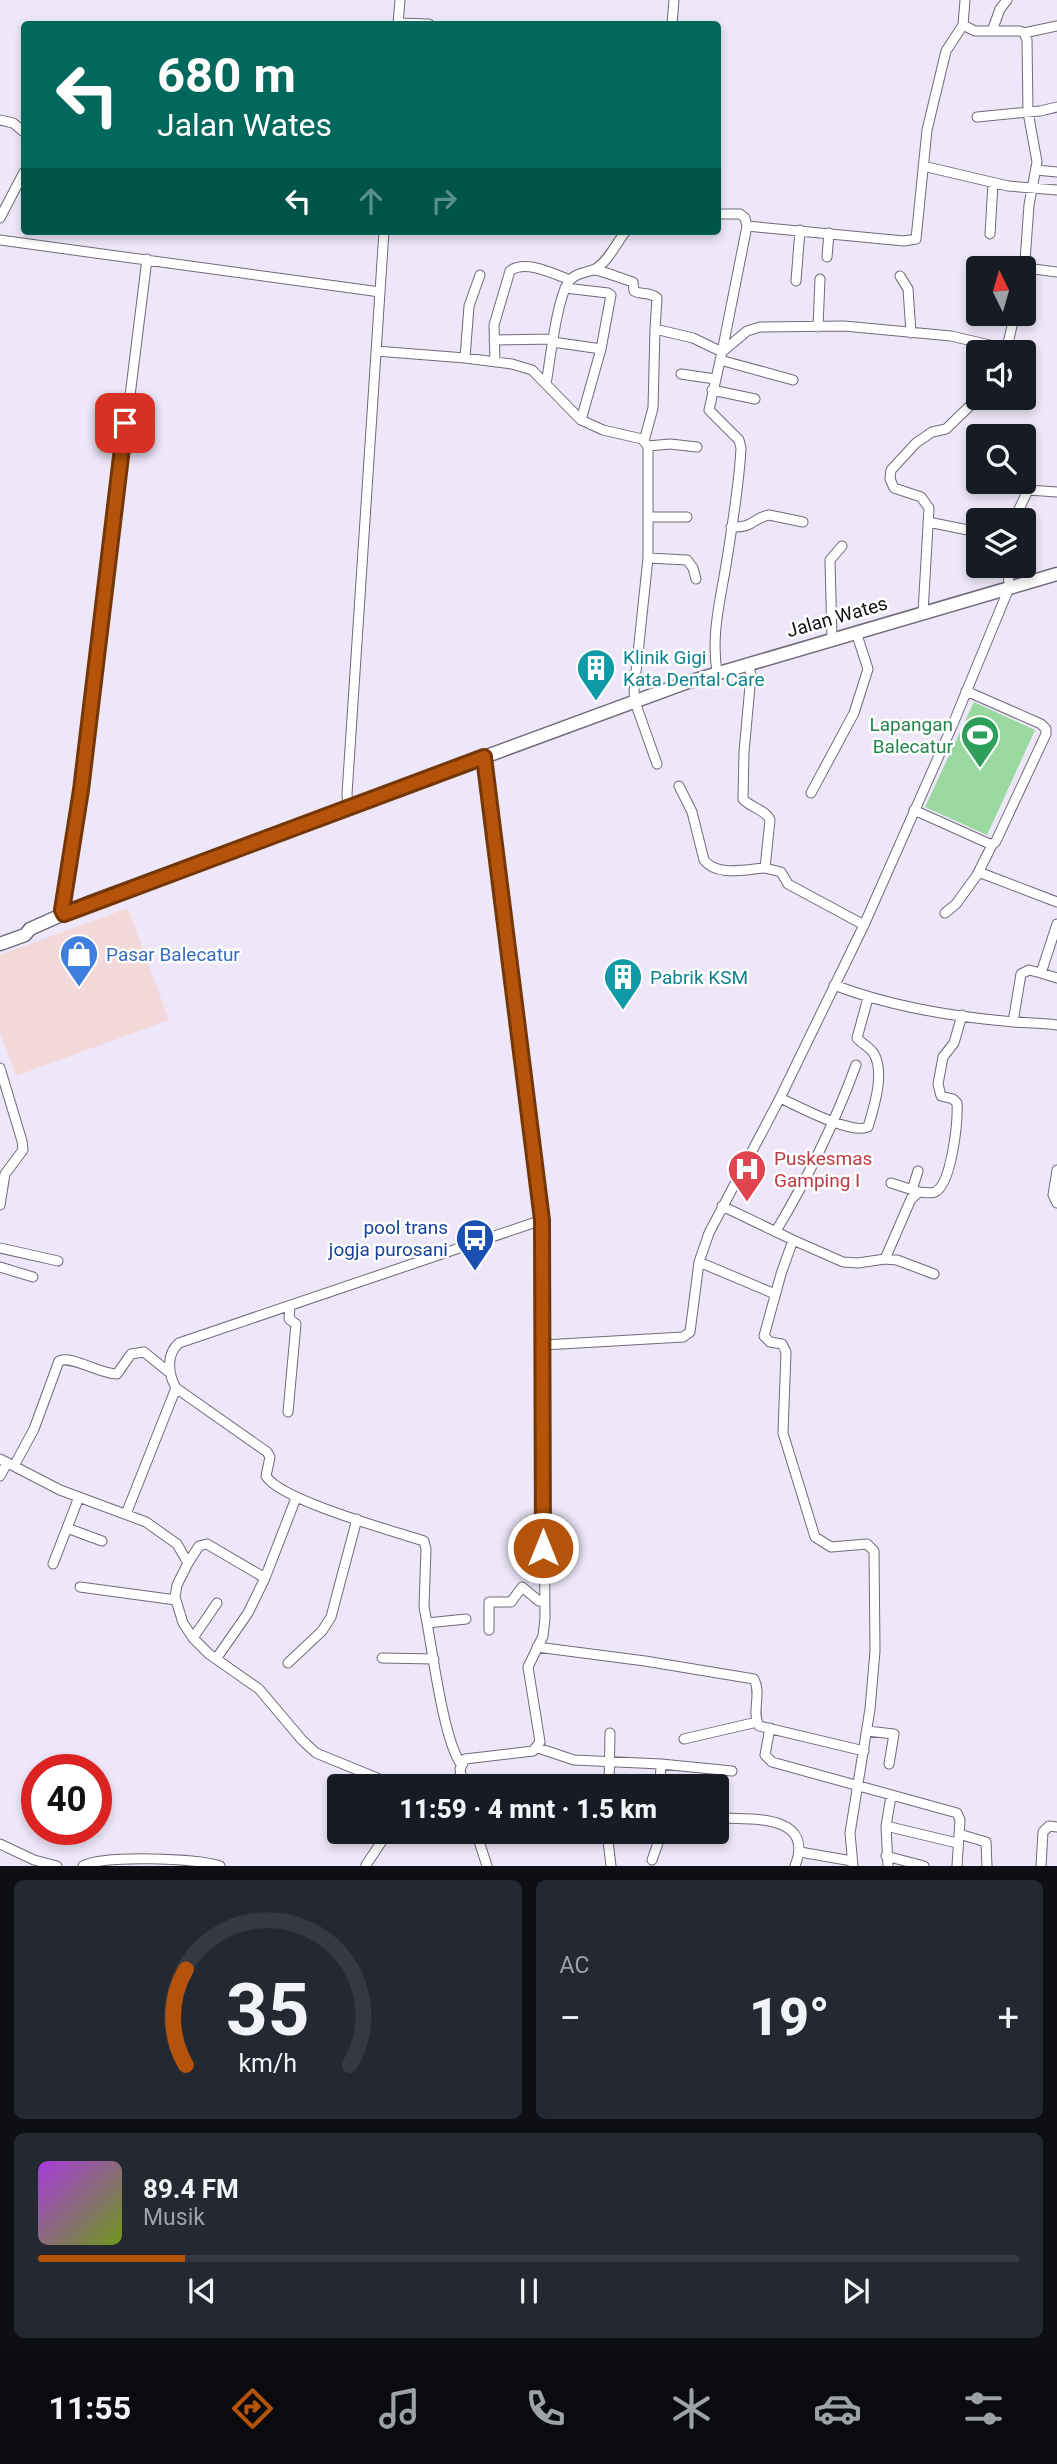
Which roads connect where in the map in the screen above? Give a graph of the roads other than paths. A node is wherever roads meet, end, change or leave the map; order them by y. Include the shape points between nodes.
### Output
1 (400, 0) edge
2 (674, 0) edge
3 (965, 0) edge
4 (1007, 0) edge
5 (398, 21) edge
6 (672, 21) edge
7 (963, 25) junction
8 (1057, 26) edge
9 (992, 31) junction
10 (1024, 33) junction
11 (1057, 107) edge
12 (1028, 112) junction
13 (977, 117) dead end
14 (0, 120) edge
15 (21, 130) edge
16 (923, 166) junction
17 (1037, 170) junction
18 (1057, 172) edge
19 (21, 177) edge
20 (993, 183) junction
21 (1032, 189) junction
22 (1057, 190) edge
23 (3, 206) edge
24 (721, 214) edge
25 (0, 218) edge
26 (747, 226) junction
27 (800, 230) junction
28 (829, 233) junction
29 (990, 234) dead end
30 (384, 235) edge
31 (623, 235) edge
32 (0, 240) edge
33 (1025, 256) edge
34 (827, 257) dead end
35 (146, 259) junction
36 (595, 270) junction
37 (1036, 271) edge
38 (1057, 272) edge
39 (480, 275) dead end
40 (900, 276) dead end
41 (820, 279) dead end
42 (796, 281) dead end
43 (567, 284) junction
44 (380, 292) junction
45 (818, 327) junction
46 (655, 330) junction
47 (911, 333) junction
48 (494, 340) junction
49 (553, 340) junction
50 (970, 340) edge
51 (601, 349) junction
52 (376, 351) junction
53 (721, 356) junction
54 (465, 358) junction
55 (495, 362) junction
56 (681, 374) dead end
57 (715, 379) junction
58 (793, 380) dead end
59 (546, 384) junction
60 (712, 390) junction
61 (755, 399) dead end
62 (966, 410) edge
63 (582, 420) junction
64 (646, 443) junction
65 (697, 447) dead end
66 (1057, 492) edge
67 (1020, 508) edge
68 (648, 517) junction
69 (687, 517) dead end
70 (803, 522) dead end
71 (928, 522) junction
72 (732, 527) junction
73 (966, 530) edge
74 (842, 546) dead end
75 (648, 558) junction
76 (1057, 574) edge
77 (1009, 578) edge
78 (696, 579) dead end
79 (1009, 589) junction
80 (923, 613) junction
81 (856, 632) junction
82 (832, 639) junction
83 (748, 663) junction
84 (717, 672) junction
85 (966, 691) junction
86 (635, 702) junction
87 (484, 757) junction
88 (657, 764) dead end
89 (679, 786) dead end
90 (811, 793) dead end
91 (348, 807) junction
92 (914, 810) junction
93 (992, 845) junction
94 (765, 868) junction
95 (977, 875) junction
96 (1057, 902) edge
97 (945, 913) dead end
98 (64, 914) junction
99 (1057, 924) edge
100 (864, 925) junction
101 (30, 929) junction
102 (0, 936) edge
103 (0, 944) edge
104 (1041, 973) junction
105 (1057, 978) edge
106 (834, 985) junction
107 (868, 998) junction
108 (962, 1014) junction
109 (1013, 1022) junction
110 (1057, 1025) edge
111 (856, 1065) dead end
112 (0, 1068) edge
113 (780, 1098) junction
114 (835, 1122) junction
115 (1057, 1170) edge
116 (918, 1171) dead end
117 (891, 1182) dead end
118 (916, 1191) junction
119 (1057, 1203) edge
120 (0, 1205) edge
121 (722, 1206) junction
122 (542, 1220) junction
123 (776, 1231) junction
124 (793, 1240) junction
125 (0, 1248) edge
126 (885, 1259) junction
127 (58, 1261) dead end
128 (699, 1262) junction
129 (0, 1267) edge
130 (934, 1274) dead end
131 (33, 1277) dead end
132 (775, 1294) junction
133 (290, 1307) junction
134 (544, 1345) junction
135 (170, 1373) junction
136 (176, 1388) junction
137 (288, 1412) dead end
138 (7, 1462) edge
139 (0, 1476) edge
140 (79, 1497) junction
141 (296, 1498) junction
142 (126, 1514) junction
143 (357, 1519) junction
144 (67, 1528) junction
145 (102, 1541) dead end
146 (54, 1563) dead end
147 (188, 1563) junction
148 (265, 1578) junction
149 (80, 1587) dead end
150 (545, 1599) junction
151 (176, 1600) junction
152 (217, 1603) dead end
153 (466, 1619) dead end
154 (427, 1623) junction
155 (489, 1630) dead end
156 (193, 1638) junction
157 (537, 1647) junction
158 (382, 1658) dead end
159 (216, 1659) junction
160 (434, 1659) junction
161 (288, 1663) dead end
162 (757, 1721) junction
163 (770, 1728) junction
164 (867, 1731) junction
165 (610, 1733) dead end
166 (684, 1739) dead end
167 (538, 1748) junction
168 (864, 1751) junction
169 (609, 1761) junction
170 (461, 1764) junction
171 (661, 1764) junction
172 (890, 1764) dead end
173 (732, 1771) dead end
174 (367, 1774) edge
175 (461, 1774) edge
176 (608, 1774) edge
177 (661, 1774) edge
178 (859, 1785) junction
179 (891, 1796) junction
180 (729, 1818) edge
181 (886, 1826) junction
182 (1057, 1827) edge
183 (958, 1838) junction
184 (0, 1844) edge
185 (380, 1844) edge
186 (481, 1844) edge
187 (608, 1844) edge
188 (658, 1844) edge
189 (800, 1852) junction
190 (652, 1860) dead end
191 (887, 1861) edge
192 (33, 1863) edge
193 (852, 1863) edge
194 (366, 1865) edge
195 (57, 1866) edge
196 (83, 1866) edge
197 (220, 1866) edge
198 (487, 1866) edge
199 (611, 1866) edge
200 (795, 1866) edge
201 (924, 1866) edge
202 (957, 1866) edge
203 (987, 1866) edge
204 (1041, 1866) edge

1 - 5 street
2 - 6 street
3 - 7 street
4 - 9 street
7 - 9 street
7 - 16 street via 946,51
8 - 10 street
9 - 10 street
10 - 12 street
11 - 12 street
12 - 13 street
12 - 17 street
14 - 15 street
16 - 20 street
16 - 28 street via 913,241
17 - 18 street
17 - 21 street
19 - 23 street
20 - 21 street
20 - 29 street
21 - 22 street
21 - 33 street
23 - 25 street
24 - 26 street via 740,214
26 - 27 street
26 - 53 street
27 - 28 street
27 - 42 street
28 - 34 street
30 - 44 street
31 - 36 street
32 - 35 street
35 - 44 street
35 - 98 street
36 - 43 street via 579,273
36 - 46 street via 616,274 633,282 637,293 654,296 658,301
37 - 38 street
39 - 54 street via 469,306
40 - 47 street via 908,289
41 - 45 street
43 - 48 street via 546,271 513,269 497,310
43 - 49 street
43 - 51 street via 611,295
44 - 52 street
45 - 47 street
45 - 53 street via 753,328
46 - 53 street via 693,338
46 - 64 street via 653,408
47 - 50 street
48 - 49 street
48 - 55 street
49 - 51 street
49 - 59 street
51 - 63 street
52 - 54 street
52 - 91 street
53 - 57 street
53 - 58 street
54 - 55 street
55 - 59 street via 532,370
56 - 57 street
57 - 60 street
59 - 63 street
60 - 61 street
60 - 72 street via 709,410 739,440 741,448
62 - 71 street via 946,429 923,436 891,470 894,488 926,502
63 - 64 street
64 - 65 street
64 - 68 street
66 - 67 street via 1028,490
68 - 69 street
68 - 75 street
70 - 72 street via 769,515 747,527
71 - 73 street
71 - 80 street
72 - 84 street via 717,608
74 - 82 street via 830,560
75 - 78 street via 687,560
75 - 86 street
76 - 79 highway, Jalan Wates
77 - 79 street
79 - 80 highway, Jalan Wates
79 - 85 street
80 - 81 highway, Jalan Wates
81 - 82 highway, Jalan Wates
81 - 90 street via 868,669 854,713
82 - 83 highway, Jalan Wates
83 - 84 highway, Jalan Wates
83 - 94 street via 743,799 770,820
84 - 86 highway, Jalan Wates
85 - 92 street
85 - 93 street via 1046,729
86 - 87 highway, Jalan Wates
86 - 88 street
87 - 91 highway, Jalan Wates
87 - 122 street
89 - 94 street via 709,866 721,871
91 - 98 highway, Jalan Wates
92 - 93 street
92 - 100 street
93 - 95 street
94 - 100 street via 781,872 788,884
95 - 96 street via 986,874
95 - 97 street
98 - 101 highway, Jalan Wates
99 - 104 street
100 - 106 street
101 - 102 highway
101 - 103 highway via 24,936
104 - 105 street
104 - 109 street via 1028,970 1021,974
106 - 107 street
106 - 113 street
107 - 108 street
107 - 114 street via 857,1038 877,1061 868,1127
108 - 109 street
108 - 118 street via 954,1043 943,1057 938,1084 941,1096 957,1103 951,1166 939,1190
109 - 110 street
111 - 114 street
112 - 120 street via 23,1146 5,1174
113 - 114 street
113 - 121 street
114 - 123 street
115 - 119 street via 1053,1195
116 - 118 street
117 - 118 street
118 - 126 street
121 - 123 street
121 - 128 street
122 - 133 street
122 - 134 street
123 - 124 street
124 - 126 street via 843,1262
124 - 132 street
125 - 127 street
126 - 130 street
128 - 132 street
128 - 134 street via 687,1336
129 - 131 street
132 - 164 street via 764,1336 782,1344 786,1352 783,1433 815,1537 831,1547 867,1544 874,1551 875,1651
133 - 135 street via 179,1343 170,1354
133 - 137 street via 289,1319 296,1324
134 - 150 street
135 - 136 street
135 - 138 street via 144,1352 131,1354 117,1374 65,1358 58,1361 34,1429
136 - 141 street via 267,1452 267,1479
136 - 142 street
138 - 139 street
138 - 140 street
140 - 142 street
140 - 144 street
141 - 143 street
141 - 148 street
142 - 147 street via 163,1532
143 - 154 street via 425,1543
143 - 161 street via 331,1617
144 - 145 street
144 - 146 street
147 - 148 street via 199,1546 207,1544
147 - 151 street via 177,1585
148 - 159 street via 248,1613
149 - 151 street
150 - 155 street via 540,1601 520,1587 511,1602 490,1601
150 - 157 street via 545,1628
151 - 156 street
152 - 156 street
153 - 154 street
154 - 160 street
156 - 159 street
157 - 162 street via 754,1679
157 - 167 street via 528,1667
158 - 160 street
159 - 174 street via 259,1689 316,1753
160 - 170 street via 449,1734
162 - 163 street
162 - 166 street
163 - 168 street
163 - 178 street via 768,1760
164 - 168 street
164 - 172 street via 895,1735
165 - 169 street
167 - 169 street via 574,1760
167 - 170 street via 473,1757
168 - 178 street
169 - 171 street
169 - 176 street
170 - 175 street
171 - 173 street
171 - 177 street
178 - 179 street
178 - 193 street via 850,1833
179 - 181 street
179 - 183 street via 957,1813
180 - 189 street via 789,1827 799,1837
181 - 183 street
181 - 191 street
182 - 204 street via 1049,1826 1043,1832
183 - 202 street
183 - 203 street via 986,1842
184 - 192 street
185 - 194 street
186 - 198 street
187 - 199 street
188 - 190 street
189 - 193 street
189 - 200 street
191 - 201 street
192 - 195 street
196 - 197 street via 105,1860 180,1860

